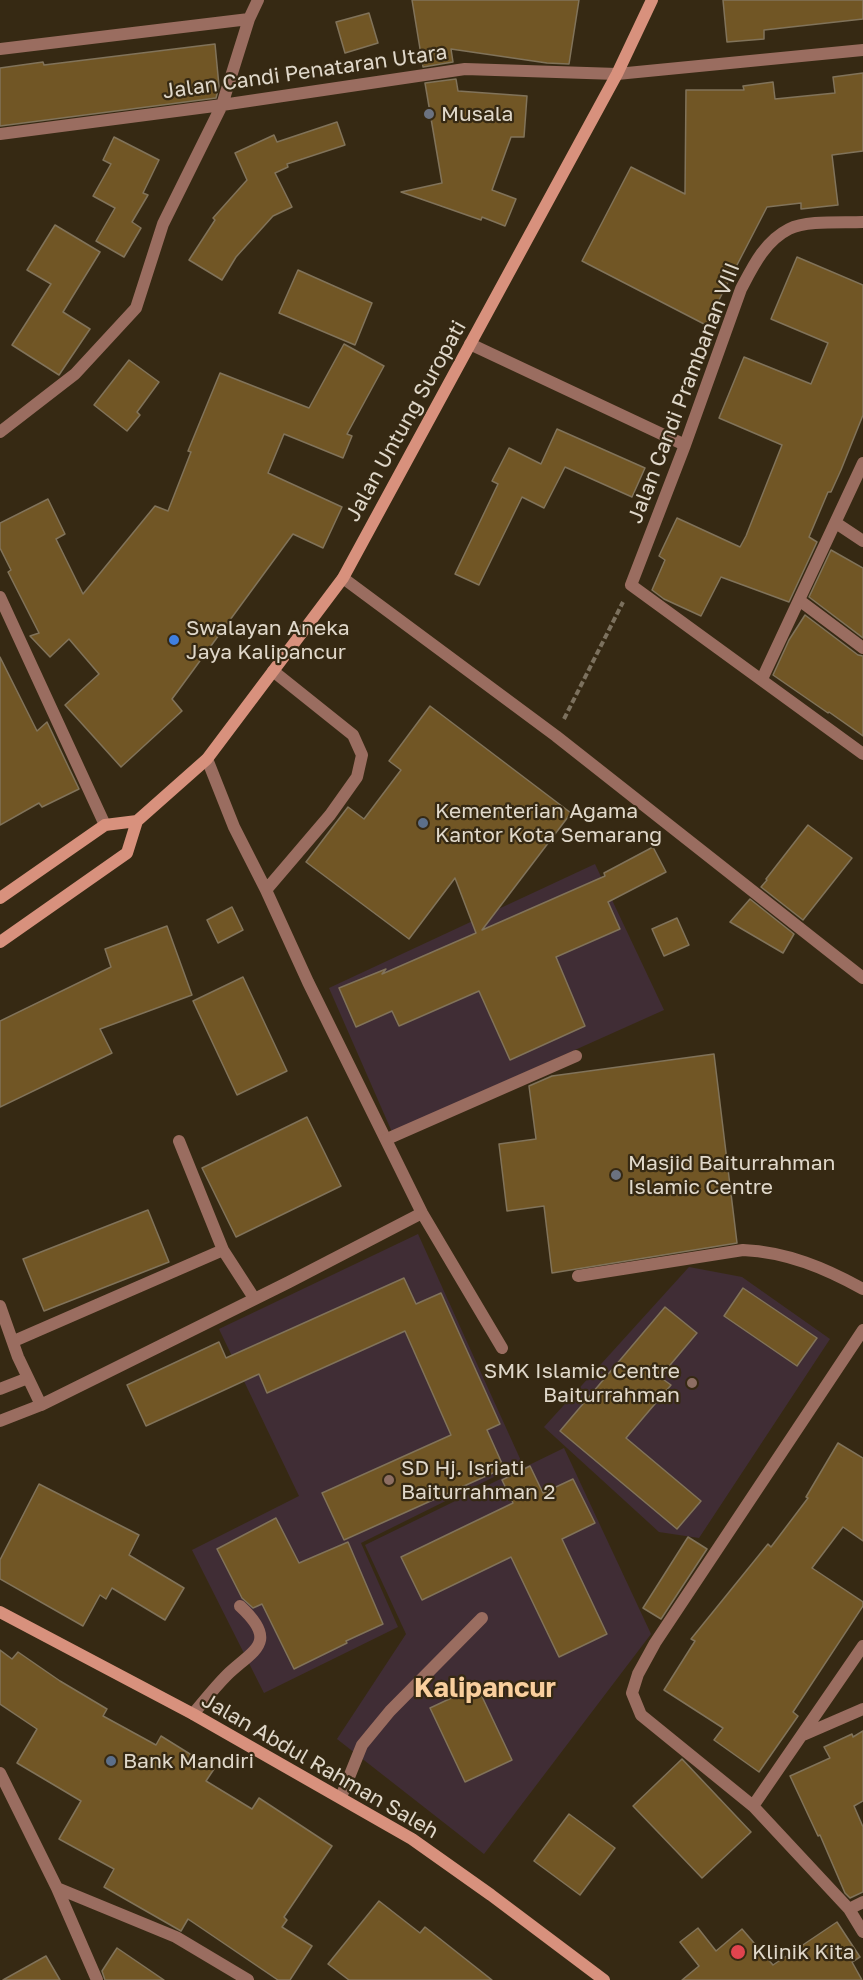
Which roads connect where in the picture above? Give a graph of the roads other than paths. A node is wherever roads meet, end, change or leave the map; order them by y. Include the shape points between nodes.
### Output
1 (258, 0) edge
2 (652, 0) edge
3 (249, 19) junction
4 (0, 50) edge
5 (863, 50) edge
6 (617, 74) junction
7 (222, 105) junction
8 (0, 134) edge
9 (863, 222) edge
10 (470, 344) junction
11 (0, 432) edge
12 (685, 445) junction
13 (863, 463) edge
14 (858, 485) edge
15 (836, 522) junction
16 (863, 541) edge
17 (343, 578) junction
18 (0, 597) edge
19 (799, 600) junction
20 (863, 648) edge
21 (273, 671) junction
22 (762, 679) junction
23 (863, 754) edge
24 (207, 759) junction
25 (137, 821) junction
26 (105, 825) junction
27 (266, 890) junction
28 (0, 898) edge
29 (0, 942) edge
30 (863, 978) edge
31 (576, 1056) dead end
32 (387, 1139) junction
33 (179, 1140) dead end
34 (422, 1213) junction
35 (223, 1250) junction
36 (578, 1276) dead end
37 (863, 1289) edge
38 (254, 1298) junction
39 (0, 1306) edge
40 (863, 1330) edge
41 (14, 1341) junction
42 (502, 1348) dead end
43 (28, 1378) junction
44 (0, 1389) edge
45 (41, 1404) junction
46 (0, 1421) edge
47 (240, 1606) dead end
48 (0, 1612) edge
49 (482, 1618) dead end
50 (863, 1646) edge
51 (863, 1709) edge
52 (193, 1714) junction
53 (802, 1735) junction
54 (0, 1773) edge
55 (341, 1797) junction
56 (753, 1806) junction
57 (57, 1888) junction
58 (863, 1902) edge
59 (849, 1909) junction
60 (863, 1932) edge
61 (97, 1980) edge
62 (248, 1980) edge
63 (604, 1980) edge

1 - 3 street
2 - 6 main road, Jalan Untung Suropati
3 - 4 street
3 - 7 street
5 - 6 street, Jalan Candi Penataran Utara
6 - 7 street, Jalan Candi Penataran Utara via 465,69
6 - 10 main road, Jalan Untung Suropati
7 - 8 street, Jalan Candi Penataran Utara
7 - 11 street via 163,224 136,308 75,374
9 - 12 street, Jalan Candi Prambanan VIII via 791,228 769,243 741,289
10 - 12 street
10 - 17 main road, Jalan Untung Suropati
12 - 22 street, Jalan Candi Prambanan VIII via 631,585
13 - 14 street
14 - 15 street
15 - 16 street
15 - 19 street
17 - 21 main road, Jalan Untung Suropati
17 - 30 street via 556,736
18 - 26 street
19 - 20 street
19 - 22 street
21 - 24 main road, Jalan Untung Suropati
21 - 27 street via 353,735 362,755 357,777
22 - 23 street
24 - 25 main road, Jalan Untung Suropati
24 - 27 street
25 - 26 main road
25 - 29 main road via 127,853
26 - 28 main road
27 - 32 street
31 - 32 street
32 - 34 street
33 - 35 street
34 - 38 street
34 - 42 street
35 - 38 street
35 - 41 street
36 - 37 street via 743,1250 769,1251 817,1266
38 - 45 street
39 - 41 street
40 - 56 street via 655,1643 632,1693 641,1715
41 - 43 street
43 - 44 street
43 - 45 street
45 - 46 street
47 - 52 street via 255,1623 259,1643 255,1652 228,1674
48 - 52 main road, Jalan Abdul Rahman Saleh
49 - 55 street via 362,1744
50 - 53 street
51 - 53 street
52 - 55 main road, Jalan Abdul Rahman Saleh
53 - 56 street
54 - 57 street
55 - 63 main road, Jalan Abdul Rahman Saleh via 412,1839
56 - 59 street
57 - 61 street
57 - 62 street via 176,1937
58 - 59 street
59 - 60 street

